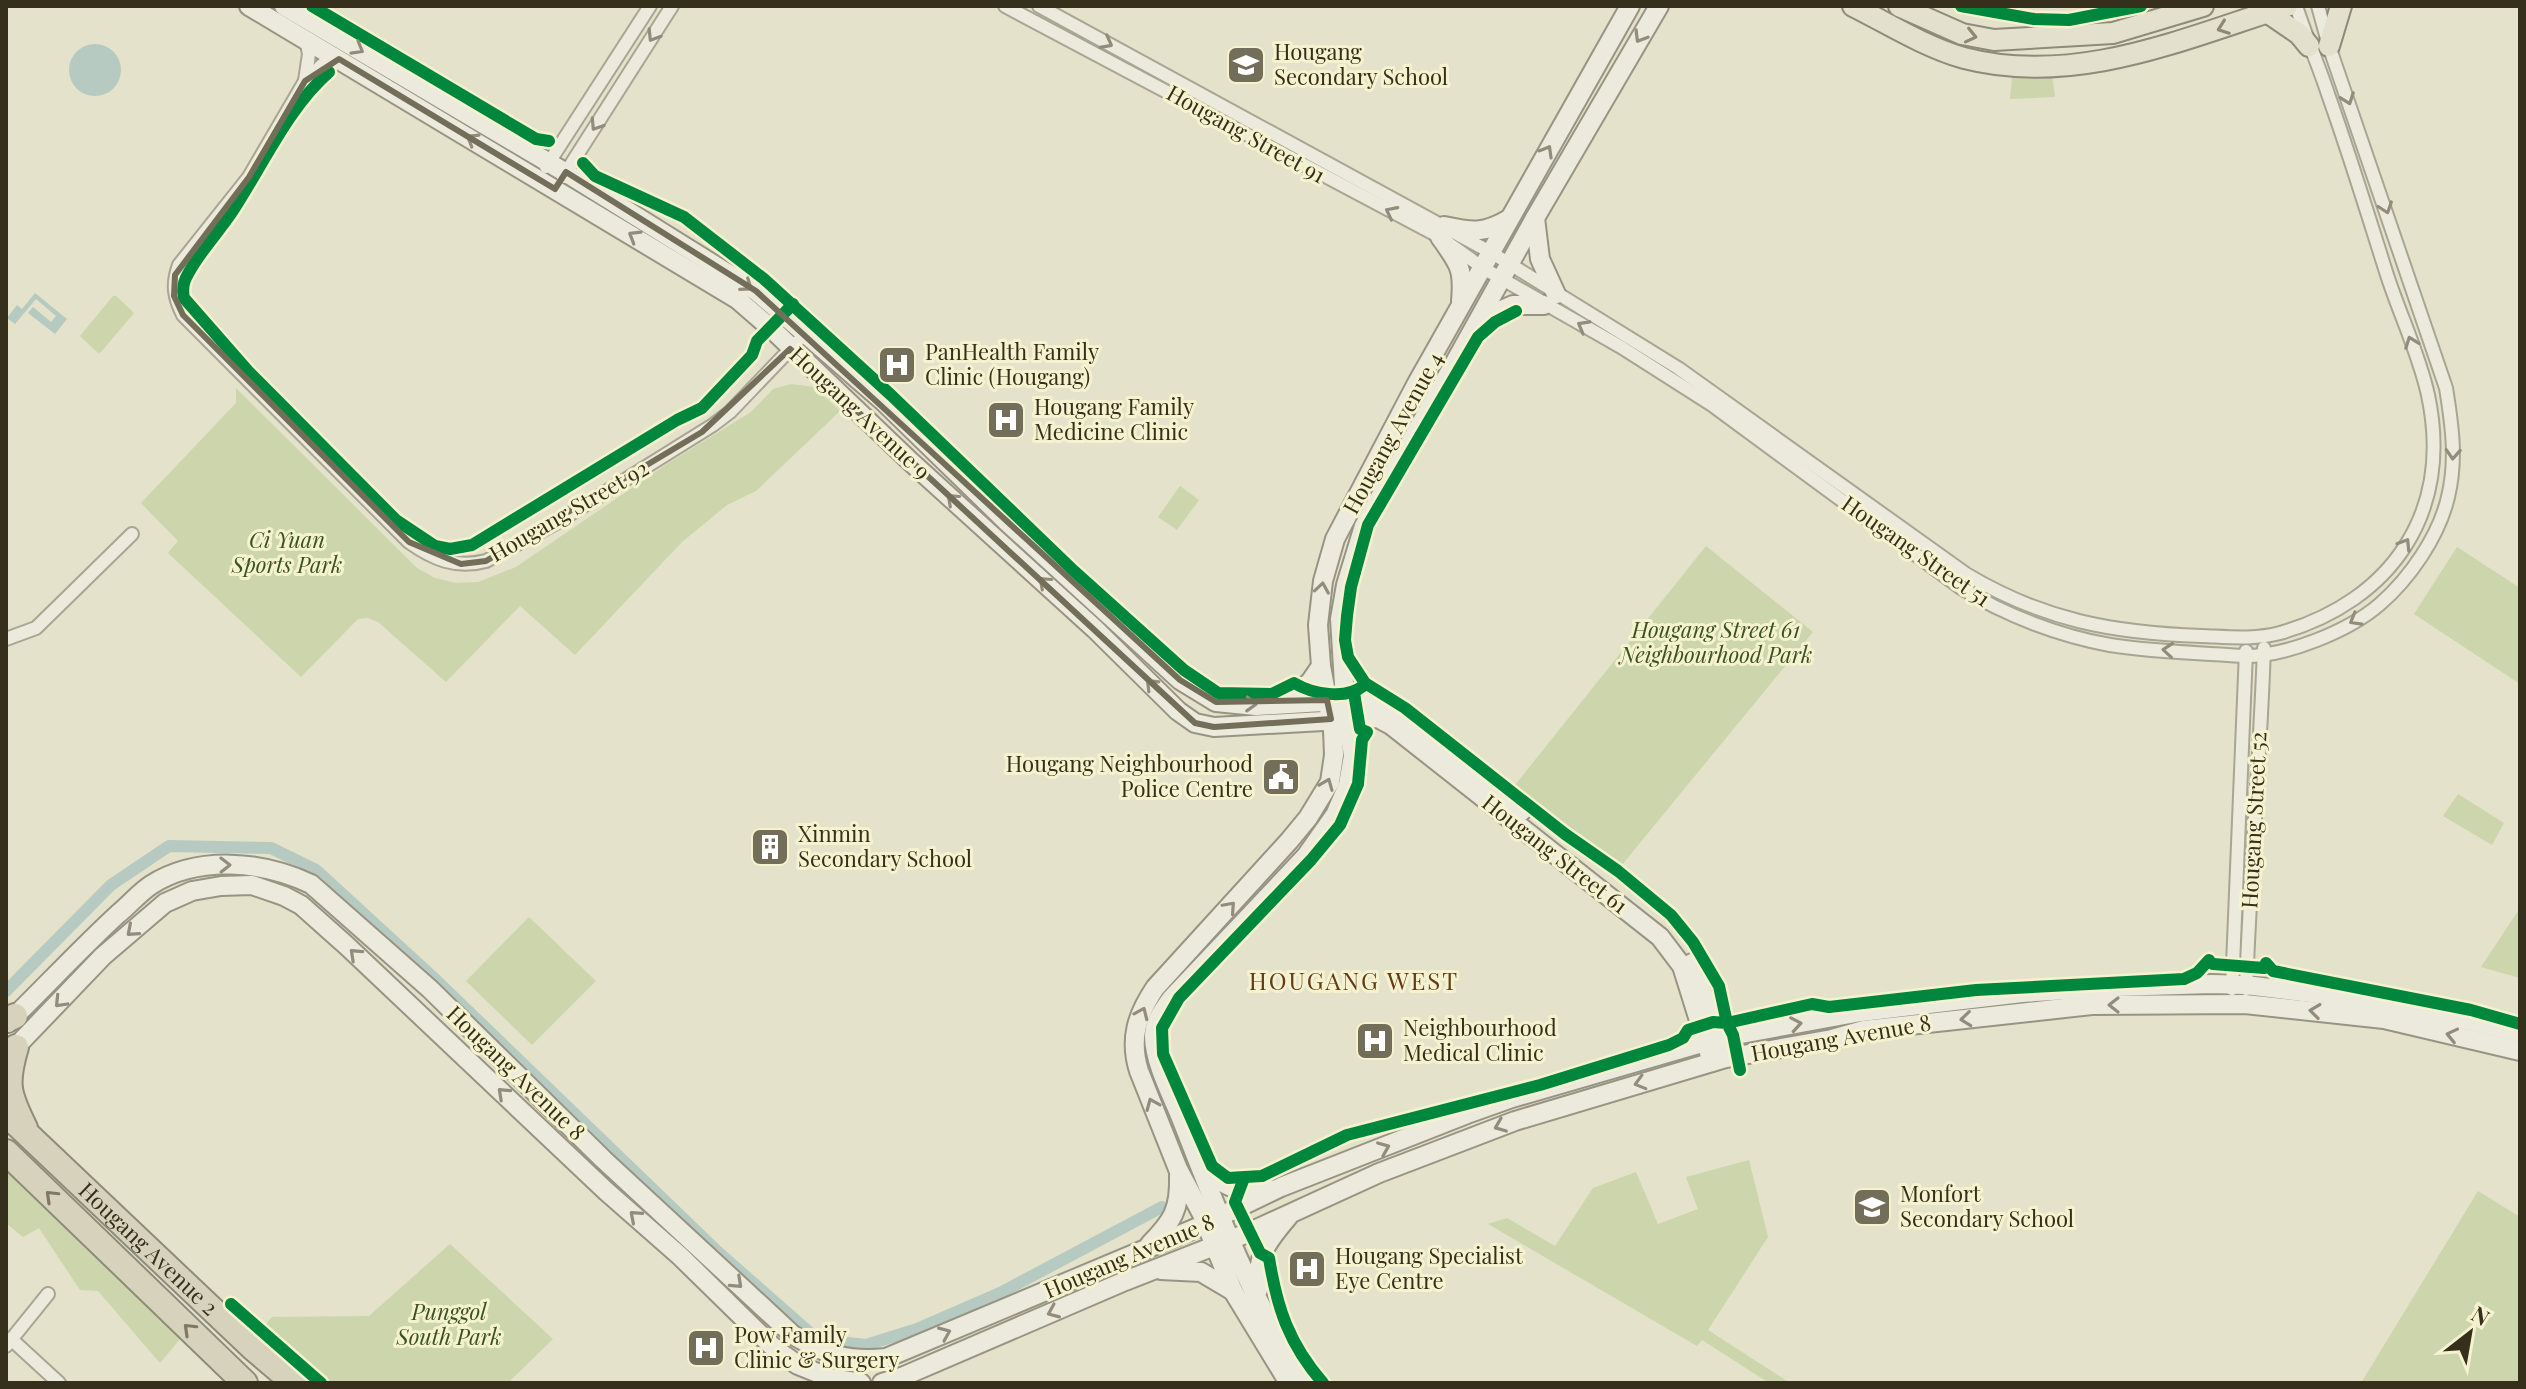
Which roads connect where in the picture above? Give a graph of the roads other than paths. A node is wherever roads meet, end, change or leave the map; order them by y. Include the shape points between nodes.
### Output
1 (249, 6) edge
2 (284, 6) edge
3 (650, 6) edge
4 (672, 6) edge
5 (1005, 6) edge
6 (1039, 6) edge
7 (1630, 6) edge
8 (1659, 6) edge
9 (1853, 6) edge
10 (1899, 6) edge
11 (2203, 6) edge
12 (2296, 6) edge
13 (2318, 6) edge
14 (2341, 6) edge
15 (2277, 9) edge
16 (306, 39) junction
17 (2319, 46) junction
18 (339, 59) junction
19 (305, 81) junction
20 (549, 162) junction
21 (566, 172) junction
22 (547, 185) junction
23 (1535, 218) junction
24 (1509, 219) junction
25 (1442, 232) junction
26 (1487, 261) junction
27 (1506, 272) junction
28 (1550, 299) junction
29 (1460, 308) junction
30 (1479, 320) junction
31 (804, 334) junction
32 (791, 349) junction
33 (132, 534) dead end
34 (2264, 637) junction
35 (2246, 638) junction
36 (6, 639) edge
37 (2245, 656) junction
38 (2264, 656) junction
39 (1342, 663) junction
40 (1321, 666) junction
41 (1285, 703) junction
42 (1338, 710) junction
43 (1380, 711) junction
44 (1300, 722) junction
45 (1343, 747) junction
46 (2239, 994) junction
47 (10, 1033) edge
48 (2520, 1033) edge
49 (1712, 1040) junction
50 (488, 1045) junction
51 (2520, 1051) edge
52 (1719, 1060) junction
53 (472, 1064) junction
54 (6, 1114) edge
55 (28, 1135) junction
56 (6, 1152) edge
57 (604, 1160) junction
58 (1199, 1166) junction
59 (1178, 1169) junction
60 (590, 1176) junction
61 (1281, 1187) junction
62 (1293, 1211) junction
63 (1214, 1220) junction
64 (1223, 1242) junction
65 (1146, 1249) junction
66 (1156, 1270) junction
67 (1233, 1291) junction
68 (48, 1294) dead end
69 (1258, 1301) junction
70 (8, 1342) edge
71 (59, 1383) edge
72 (245, 1383) edge
73 (294, 1383) edge
74 (861, 1383) edge
75 (882, 1383) edge
76 (1289, 1383) edge
77 (1306, 1383) edge

1 - 16 street, Hougang Avenue 9
2 -> 20 street, Hougang Avenue 9
3 - 20 street
4 -> 21 street
25 -> 5 street, Hougang Street 91
6 -> 25 street, Hougang Street 91
24 -> 7 street, Hougang Avenue 4
8 -> 23 street, Hougang Avenue 4
15 -> 9 main road via 2124,57 2037,68 1961,57
10 -> 11 main road via 1962,34 1994,40 2113,33
12 - 17 street, Hougang Street 51
13 - 17 street, Hougang Street 51
14 - 17 main road
15 - 17 main road via 2299,34
16 - 18 street, Hougang Avenue 9
16 - 19 street, Hougang Street 92
34 -> 17 street, Hougang Street 51 via 2328,615 2384,575 2419,519 2434,457 2423,379 2328,92
17 -> 38 street, Hougang Street 51 via 2446,388 2453,462 2441,519 2392,594 2332,633
18 - 19 street, Hougang Street 92 via 323,64
22 -> 18 street, Hougang Avenue 9
19 - 32 street, Hougang Street 92 via 249,177 179,265 174,296 203,337 422,551 461,564 486,561 556,523 713,425
20 - 21 street, Hougang Avenue 9
20 - 22 street
21 - 22 street
21 -> 31 street, Hougang Avenue 9 via 725,270
32 -> 22 street, Hougang Avenue 9 via 737,299
23 - 27 street, Hougang Avenue 4
23 - 28 street
24 - 25 street via 1485,231
24 - 26 street, Hougang Avenue 4
25 - 26 street, Hougang Street 91
25 - 29 street via 1464,282
26 - 27 street, Hougang Street 51
26 - 29 street, Hougang Avenue 4
27 - 28 street, Hougang Street 51
27 - 30 street, Hougang Avenue 4
28 - 30 street via 1513,305
28 - 35 street, Hougang Street 51 via 1678,368 1997,592 2068,620 2124,630
37 -> 28 street, Hougang Street 51 via 2113,645 1989,604 1712,405
40 -> 29 street, Hougang Avenue 4 via 1318,625 1335,539
30 - 39 street, Hougang Avenue 4 via 1364,526 1340,619
31 - 32 street, Hougang Street 92
31 -> 41 street, Hougang Avenue 9 via 884,402 1180,680 1216,702
44 -> 32 street, Hougang Avenue 9 via 1214,727 1186,717
33 - 36 street via 36,628
34 - 35 street, Hougang Street 51
34 - 38 street, Hougang Street 52
35 - 37 street, Hougang Street 52
37 - 38 street, Hougang Street 51
37 - 46 street, Hougang Street 52
38 - 46 street, Hougang Street 52 via 2258,814
39 - 42 street, Hougang Avenue 4
39 - 43 street
40 - 41 street
40 - 42 street, Hougang Avenue 4
41 - 42 street, Hougang Avenue 9
42 - 43 street, Hougang Street 61
42 - 44 street, Hougang Avenue 9
42 - 45 street, Hougang Avenue 4
43 - 45 street
43 - 49 street, Hougang Street 61 via 1419,729 1664,925 1689,956 1707,1000
44 - 45 street
45 - 58 street, Hougang Avenue 4 via 1348,785 1318,842 1159,1016 1156,1050
59 -> 45 street, Hougang Avenue 4 via 1134,1056 1141,1011 1155,988 1308,818
46 - 48 street, Hougang Avenue 8 via 2389,1005
49 -> 46 street, Hougang Avenue 8 via 1861,1012 2022,993 2114,987
51 -> 46 street, Hougang Avenue 8 via 2384,1019
46 -> 52 street, Hougang Avenue 8 via 1864,1030
47 -> 50 street, Hougang Avenue 8 via 105,926 151,885 184,871 254,865 311,884
53 -> 47 street, Hougang Avenue 8 via 301,905 252,885 192,891 165,903
47 - 55 highway via 8,1091
49 - 52 street, Hougang Street 61
61 -> 49 street, Hougang Avenue 8 via 1512,1098
50 - 53 street
50 - 57 street, Hougang Avenue 8
52 -> 62 street, Hougang Avenue 8 via 1515,1121
60 -> 53 street, Hougang Avenue 8
54 - 55 highway, Hougang Avenue 2
55 - 73 highway, Hougang Avenue 2
72 -> 56 highway, Hougang Avenue 2
57 - 60 street
57 -> 65 street, Hougang Avenue 8 via 793,1335 846,1359 886,1358
58 - 61 street via 1229,1188
58 - 63 street, Hougang Avenue 4
59 - 63 street, Hougang Avenue 4
59 - 65 street via 1177,1211
74 -> 60 street, Hougang Avenue 8 via 830,1378 775,1349
61 - 63 street, Hougang Avenue 8
62 - 64 street, Hougang Avenue 8
62 - 69 street via 1268,1241 1258,1264
63 - 64 street, Hougang Avenue 4
63 - 65 street, Hougang Avenue 8
64 - 66 street, Hougang Avenue 8
64 - 67 street, Hougang Avenue 4
64 - 69 street, Hougang Avenue 4
66 - 67 street via 1201,1272
66 -> 75 street, Hougang Avenue 8
67 - 76 street, Hougang Avenue 4
68 - 70 street
69 - 77 street, Hougang Avenue 4
70 - 71 street

